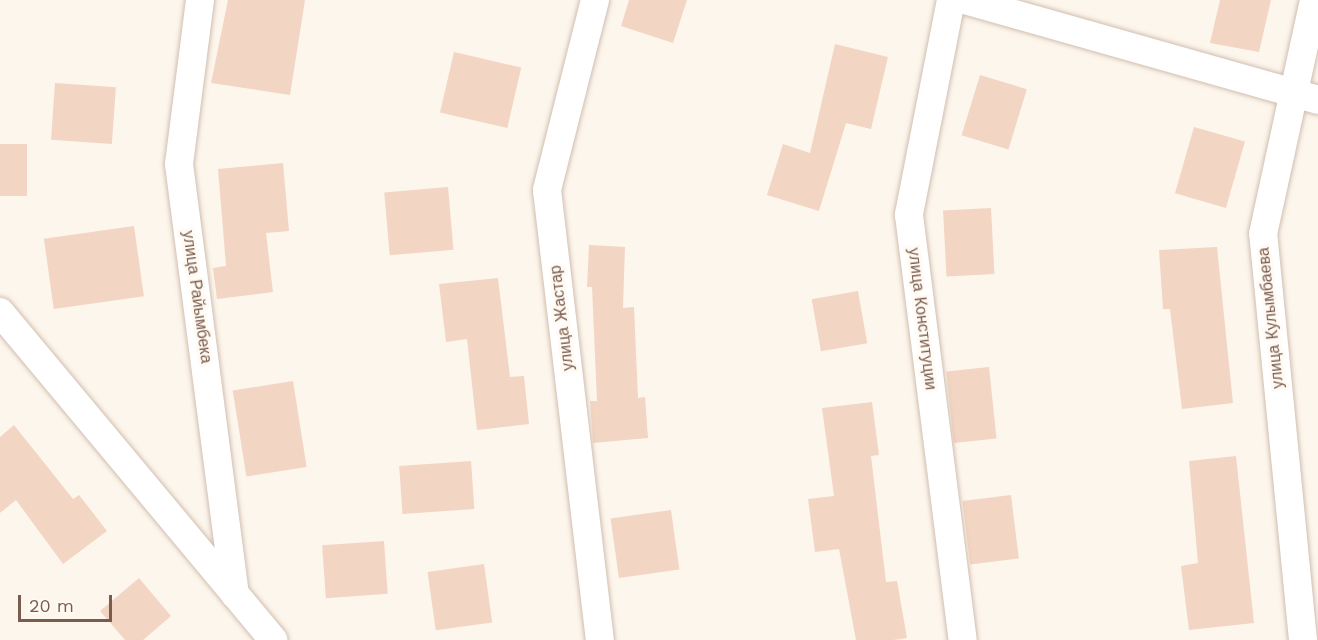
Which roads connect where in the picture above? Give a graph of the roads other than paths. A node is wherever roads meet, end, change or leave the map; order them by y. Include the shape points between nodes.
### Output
1 (200, 0) edge
2 (595, 0) edge
3 (951, 0) edge
4 (965, 0) edge
5 (1314, 0) edge
6 (1305, 97) edge
7 (0, 312) edge
8 (234, 594) junction
9 (273, 640) edge
10 (600, 640) edge
11 (963, 640) edge
12 (1304, 640) edge

1 - 8 street, улица Райымбека via 179,164
2 - 10 street, улица Жастар via 547,190
3 - 11 street, улица Конституции via 909,215
4 - 6 street
5 - 6 street, улица Кулымбаева
6 - 12 street, улица Кулымбаева via 1263,234
7 - 8 street
8 - 9 street

